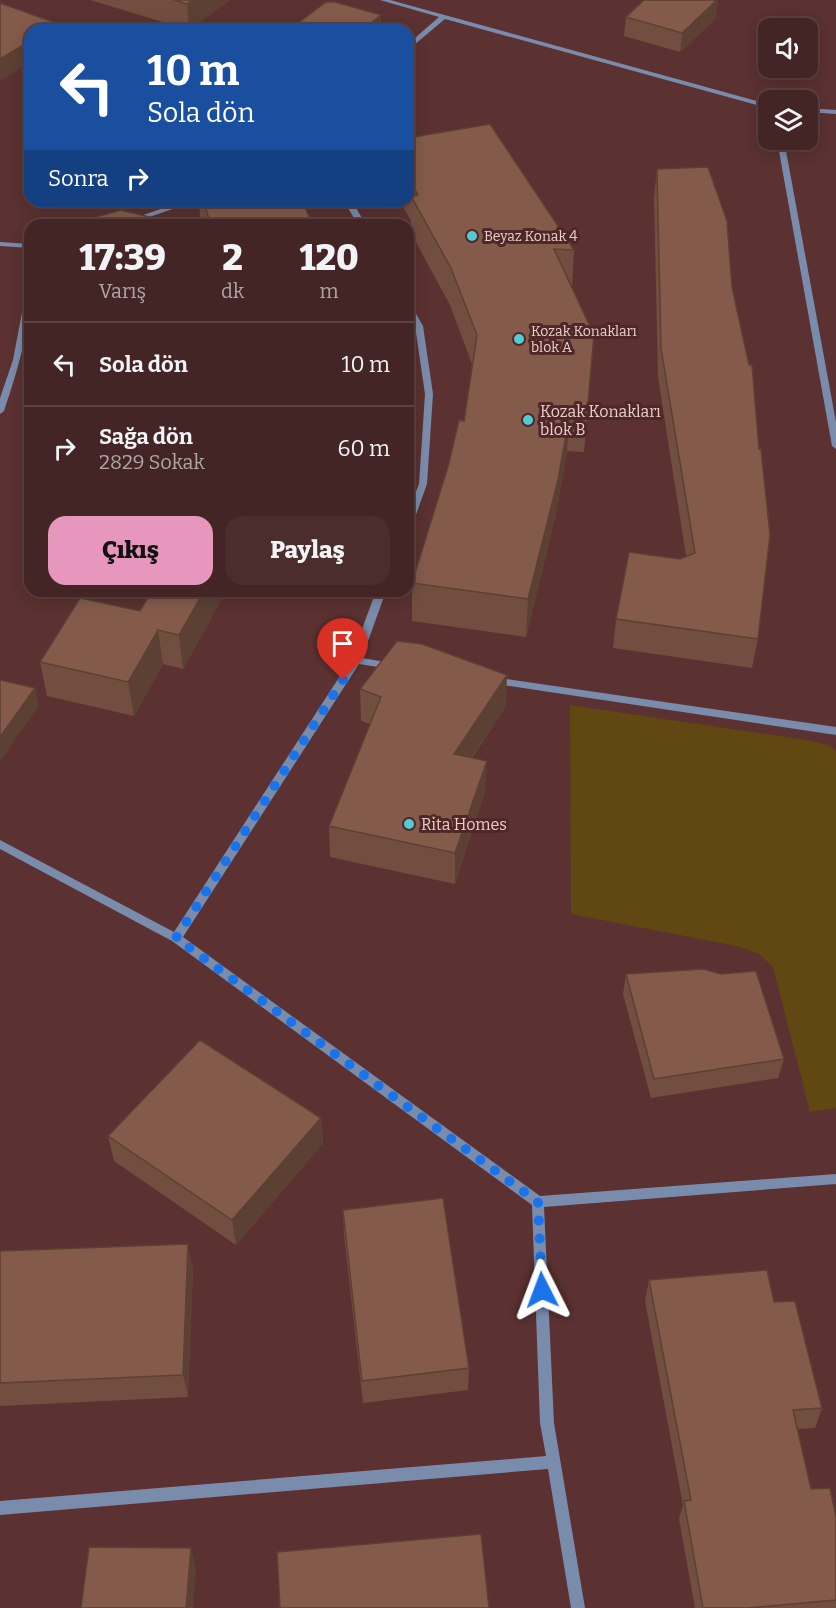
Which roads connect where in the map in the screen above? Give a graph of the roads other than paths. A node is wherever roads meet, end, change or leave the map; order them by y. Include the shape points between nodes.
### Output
1 (383, 0) edge
2 (443, 16) junction
3 (414, 43) edge
4 (758, 103) edge
5 (818, 111) edge
6 (836, 112) edge
7 (782, 150) edge
8 (174, 207) edge
9 (136, 219) edge
10 (0, 244) edge
11 (24, 246) edge
12 (414, 317) edge
13 (24, 321) edge
14 (0, 411) edge
15 (836, 442) edge
16 (414, 507) edge
17 (379, 597) edge
18 (356, 660) junction
19 (403, 667) edge
20 (485, 679) edge
21 (836, 731) edge
22 (0, 844) edge
23 (176, 938) junction
24 (836, 1179) edge
25 (538, 1202) junction
26 (554, 1461) junction
27 (0, 1508) edge
28 (578, 1608) edge

1 - 2 street
2 - 3 street
2 - 4 street
5 - 6 street
7 - 15 street
8 - 9 street
10 - 11 street
12 - 16 street via 419,326 429,394 423,484
13 - 14 street via 17,360
17 - 18 street
18 - 19 street
18 - 23 street
20 - 21 street
22 - 23 street
23 - 25 street
24 - 25 street
25 - 26 street via 547,1423
26 - 27 street
26 - 28 street

